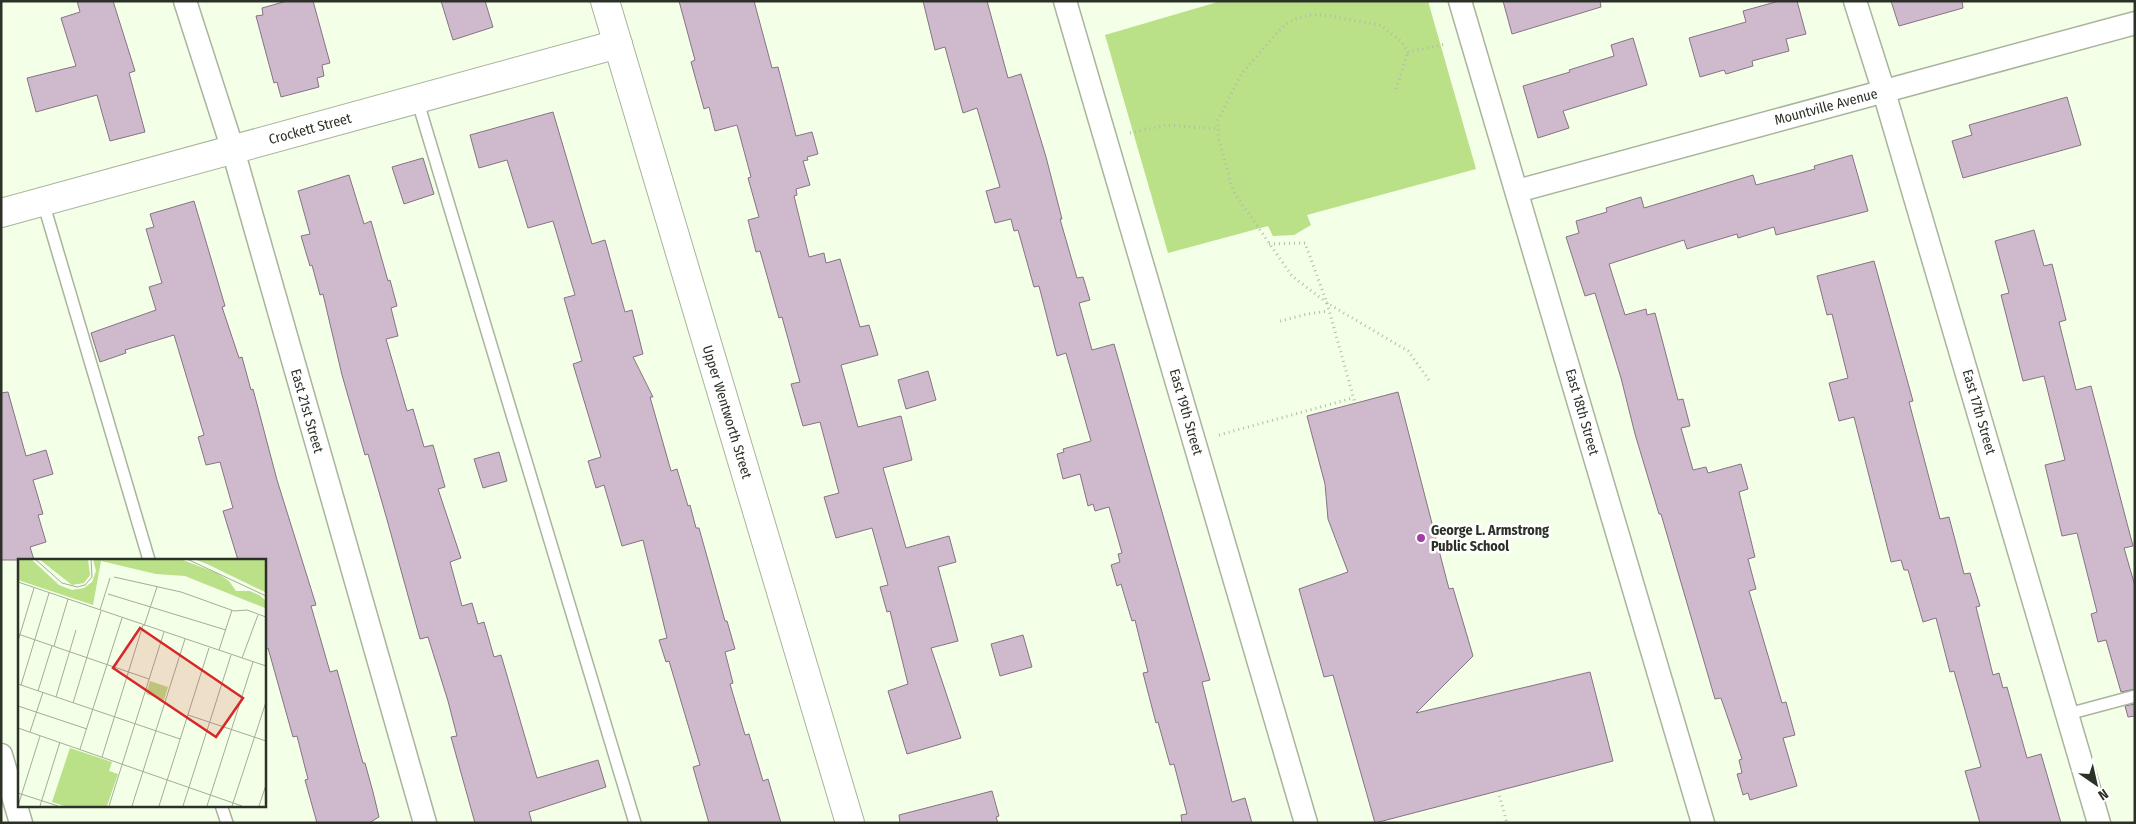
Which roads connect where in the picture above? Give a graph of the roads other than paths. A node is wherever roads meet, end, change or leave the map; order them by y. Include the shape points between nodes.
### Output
1 (185, 1) edge
2 (605, 1) edge
3 (1065, 1) edge
4 (1460, 1) edge
5 (1855, 1) edge
6 (2135, 24) edge
7 (618, 44) junction
8 (1884, 92) junction
9 (417, 99) junction
10 (233, 150) junction
11 (1517, 191) junction
12 (43, 202) junction
13 (1, 213) edge
14 (149, 559) edge
15 (2135, 696) edge
16 (2068, 714) junction
17 (1, 755) edge
18 (221, 806) edge
19 (21, 823) edge
20 (227, 823) edge
21 (425, 823) edge
22 (635, 823) edge
23 (850, 823) edge
24 (1306, 823) edge
25 (1703, 823) edge
26 (2099, 823) edge

1 - 10 street, East 21st Street
2 - 7 main road, Upper Wentworth Street
3 - 24 street, East 19th Street
4 - 11 street, East 18th Street
5 - 8 street, East 17th Street
6 - 8 street, Mountville Avenue
7 - 9 main road, Crockett Street
7 - 23 main road, Upper Wentworth Street
8 - 11 street, Mountville Avenue
8 - 16 street, East 17th Street
9 - 10 main road, Crockett Street
9 - 22 lane
10 - 12 main road, Crockett Street
10 - 21 street, East 21st Street
11 - 25 street, East 18th Street
12 - 13 main road, Crockett Street
12 - 14 lane
15 - 16 lane
16 - 26 street, East 17th Street
17 - 19 street
18 - 20 lane

